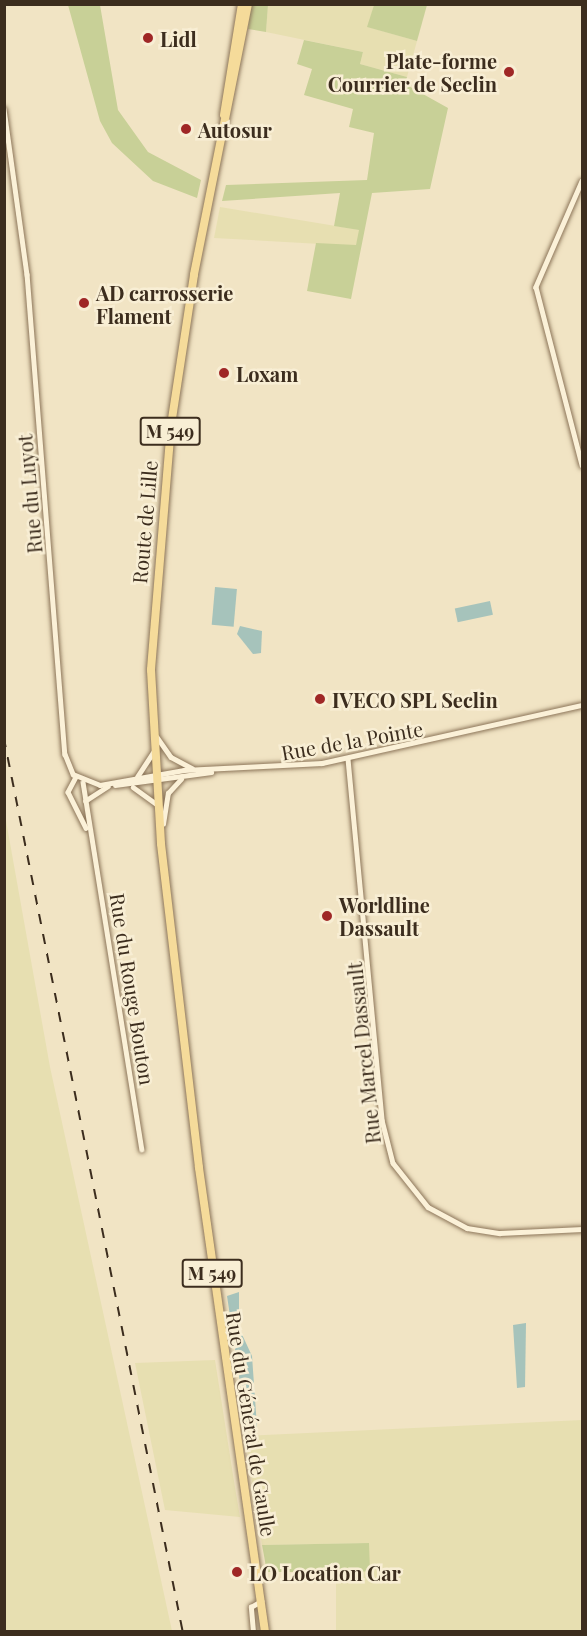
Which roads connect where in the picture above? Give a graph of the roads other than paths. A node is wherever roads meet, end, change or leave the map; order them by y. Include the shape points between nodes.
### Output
1 (242, 4) edge
2 (248, 4) edge
3 (4, 109) edge
4 (5, 120) edge
5 (222, 133) junction
6 (582, 181) edge
7 (582, 465) edge
8 (582, 705) edge
9 (154, 729) junction
10 (348, 759) junction
11 (194, 769) junction
12 (218, 771) junction
13 (189, 776) junction
14 (76, 777) junction
15 (135, 778) junction
16 (159, 778) junction
17 (83, 782) junction
18 (112, 784) junction
19 (130, 786) junction
20 (70, 797) junction
21 (85, 801) junction
22 (163, 824) junction
23 (90, 835) junction
24 (142, 1149) dead end
25 (582, 1229) edge
26 (261, 1601) junction
27 (253, 1632) edge
28 (265, 1632) edge

1 - 5 main road, Route de Lille / M 549
2 - 5 main road, Route de Lille / M 549
3 - 4 street, Rue du Luyot
4 - 14 street, Rue du Luyot via 27,277 65,754
5 - 9 main road, Route de Lille / M 549 via 167,455 152,625
6 - 7 street via 536,287
8 - 10 street, Rue de la Pointe
9 - 11 street via 166,752
9 - 15 street via 151,761
9 - 16 main road, Route de Lille / M 549
10 - 12 street, Rue de la Pointe
10 - 25 street, Rue Marcel Dassault via 382,1118 393,1163 428,1207 467,1228 500,1233
11 - 12 street, Rue de la Pointe
11 - 16 street, Rue de la Pointe
12 - 13 street
13 - 16 street
13 - 22 street via 169,789
14 - 17 street
14 - 20 street
15 - 16 street
15 - 18 street
16 - 19 street
16 - 22 main road, Rue du Général de Gaulle / M 549
17 - 18 street
17 - 21 street, Rue du Rouge Bouton
18 - 19 street
18 - 21 street
19 - 22 street via 153,798
20 - 21 street
20 - 23 street, Rue du Rouge Bouton
21 - 23 street, Rue du Rouge Bouton
22 - 26 main road, Rue du Général de Gaulle / M 549 via 208,1246
23 - 24 street, Rue du Rouge Bouton
26 - 27 street, Rue du Général de Gaulle via 251,1607
26 - 28 main road, Rue du Général de Gaulle / M 549

